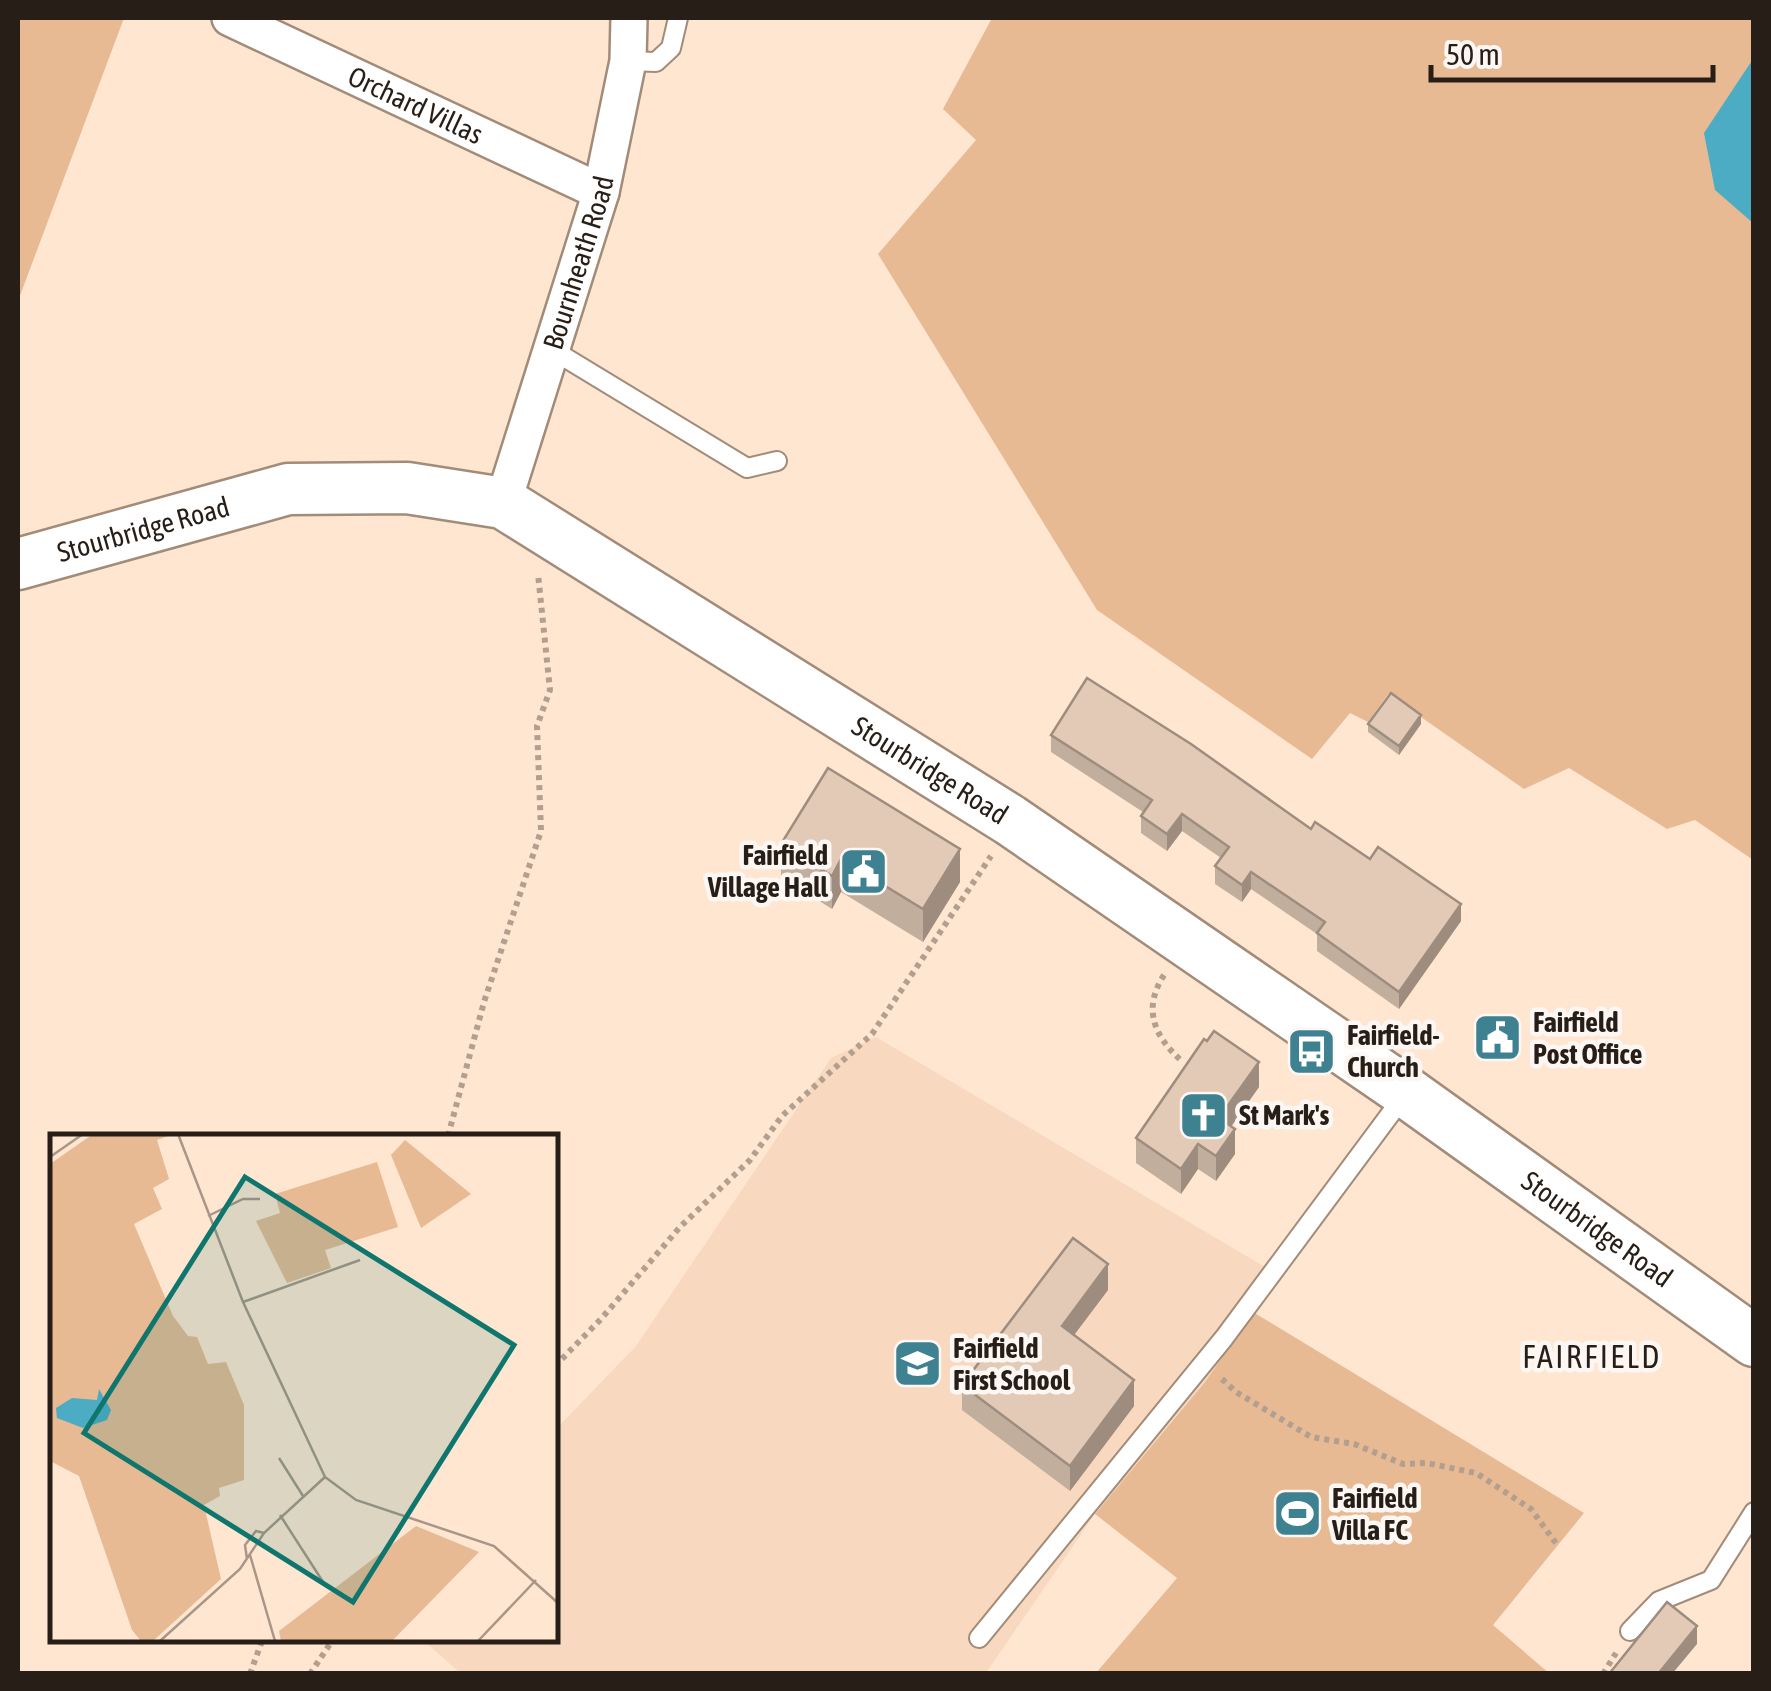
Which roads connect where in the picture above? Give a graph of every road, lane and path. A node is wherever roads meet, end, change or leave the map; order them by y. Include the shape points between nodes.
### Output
1 (230, 18) edge
2 (628, 18) edge
3 (678, 18) edge
4 (628, 61) junction
5 (600, 192) junction
6 (551, 349) junction
7 (778, 461) dead end
8 (518, 512) junction
9 (18, 564) edge
10 (1014, 823) junction
11 (1188, 942) junction
12 (1183, 1062) edge
13 (1406, 1092) junction
14 (449, 1134) edge
15 (1754, 1340) edge
16 (558, 1363) edge
17 (1213, 1371) dead end
18 (1754, 1512) edge
19 (1558, 1546) dead end
20 (1630, 1631) dead end
21 (979, 1638) dead end
22 (262, 1641) edge
23 (332, 1641) edge
24 (250, 1674) edge
25 (310, 1674) edge

1 - 5 street, Orchard Villas
2 - 4 street, Bournheath Road
3 - 4 lane via 671,48 656,62
4 - 5 street, Bournheath Road
5 - 6 street, Bournheath Road
6 - 7 lane via 747,468
6 - 8 street, Bournheath Road
8 - 9 main road, Stourbridge Road via 408,488 288,489
8 - 10 main road, Stourbridge Road
8 - 14 path via 550,690 537,726 540,831
10 - 11 main road, Stourbridge Road
10 - 16 path via 872,1034 782,1116 750,1160
11 - 12 path via 1158,985 1152,1020
11 - 13 main road, Stourbridge Road
13 - 15 main road, Stourbridge Road
13 - 21 lane via 1224,1338
17 - 19 path via 1311,1436 1403,1464 1476,1473 1531,1509
18 - 20 lane via 1711,1580 1660,1601
22 - 24 path
23 - 25 path

